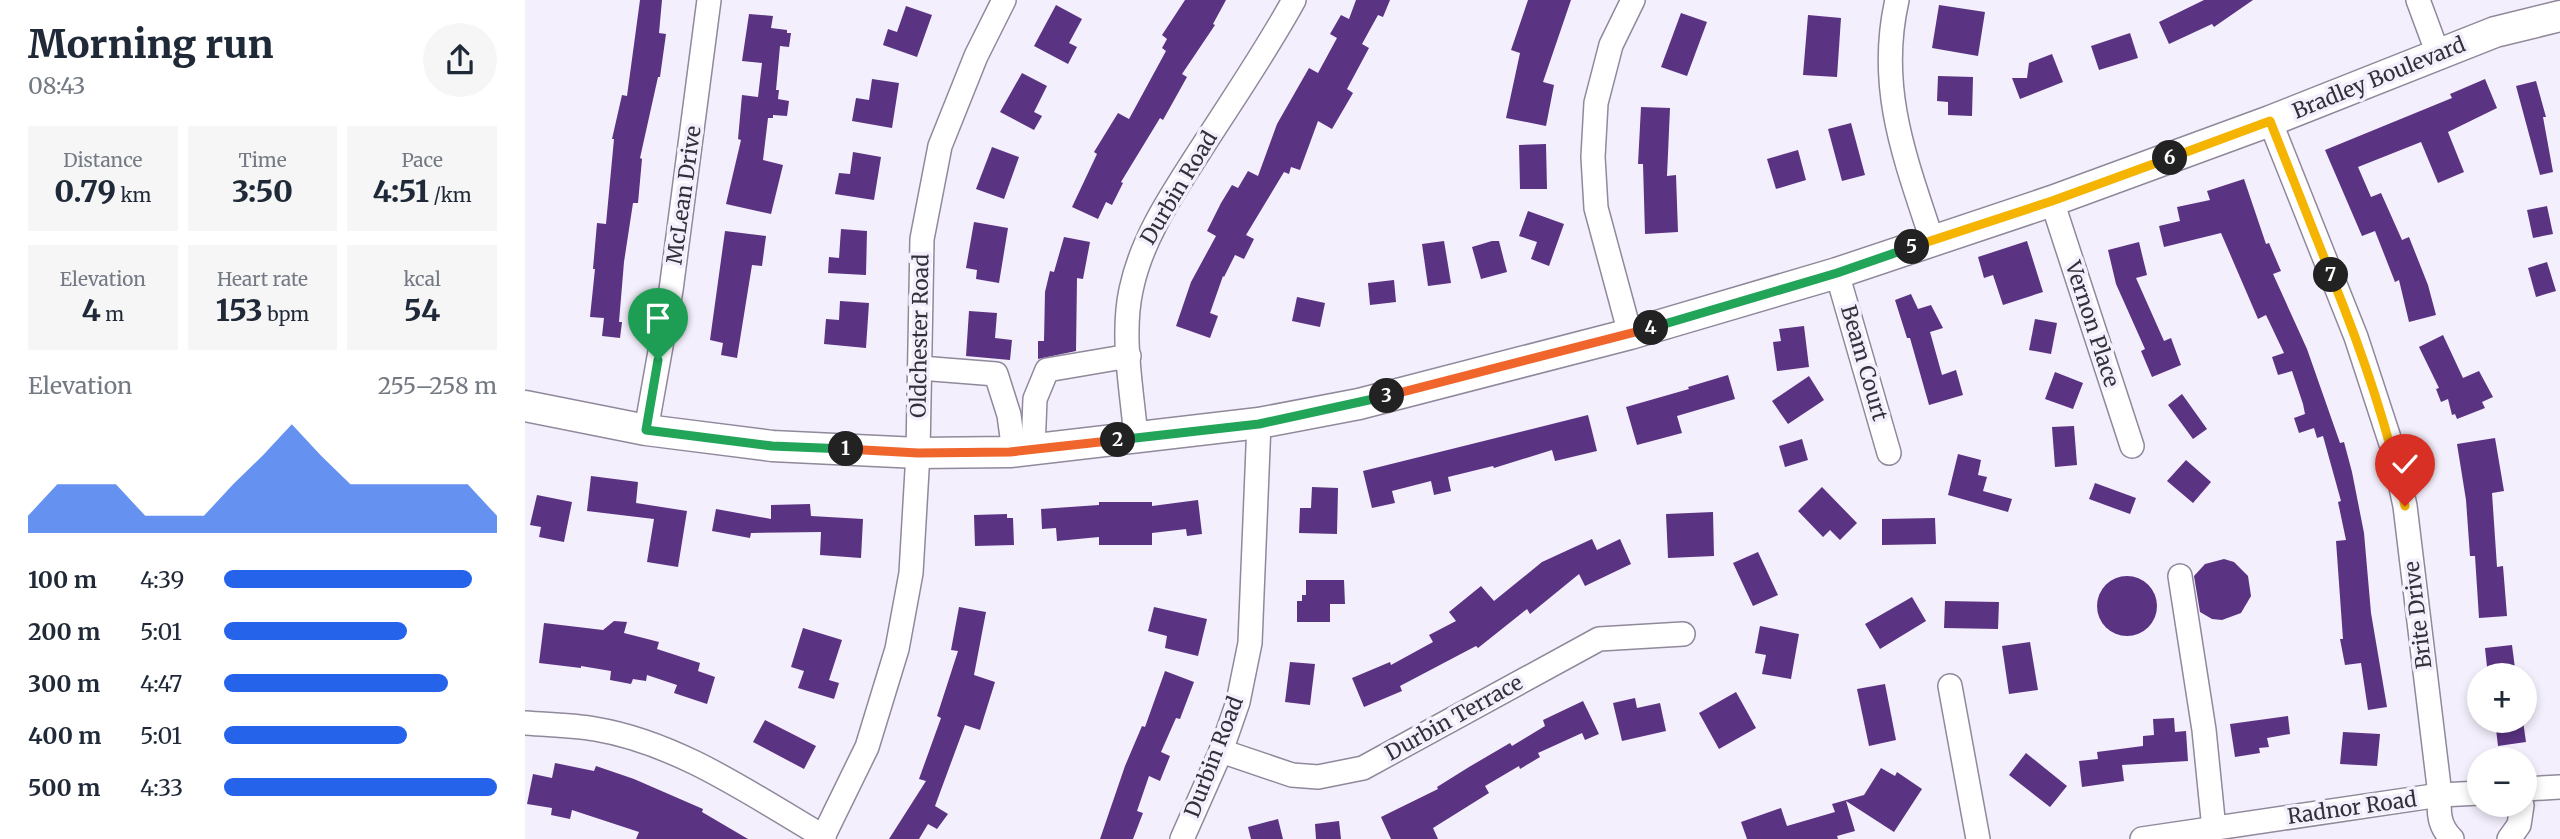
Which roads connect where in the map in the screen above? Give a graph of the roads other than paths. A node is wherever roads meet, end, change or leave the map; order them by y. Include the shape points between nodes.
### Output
1 (709, 0) edge
2 (1005, 0) edge
3 (1294, 0) edge
4 (1633, 0) edge
5 (1897, 0) edge
6 (2418, 0) edge
7 (2560, 16) edge
8 (2438, 54) junction
9 (2270, 121) junction
10 (2052, 201) junction
11 (1932, 240) junction
12 (1837, 273) junction
13 (1630, 334) junction
14 (1129, 356) junction
15 (919, 369) junction
16 (525, 406) edge
17 (1259, 424) junction
18 (646, 430) junction
19 (1136, 438) junction
20 (2132, 446) dead end
21 (1023, 450) junction
22 (918, 453) junction
23 (1889, 453) dead end
24 (2180, 576) dead end
25 (1683, 634) dead end
26 (1949, 686) dead end
27 (525, 723) edge
28 (1221, 751) junction
29 (2560, 787) edge
30 (2537, 788) edge
31 (2467, 794) edge
32 (2440, 796) junction
33 (2520, 817) edge
34 (2214, 828) junction
35 (823, 838) edge
36 (1182, 839) edge
37 (1978, 839) edge
38 (2142, 839) edge
39 (2452, 839) edge
40 (2509, 839) edge

1 - 18 street, McLean Drive via 671,290
2 - 15 street, Oldchester Road via 976,55 940,146 922,239
3 - 14 street, Durbin Road via 1163,208 1139,257 1130,292
4 - 13 street via 1611,45 1602,79 1593,157 1596,208
5 - 11 street via 1891,94 1902,150
6 - 8 street
7 - 8 main road, Bradley Boulevard via 2495,32
8 - 9 main road, Bradley Boulevard
9 - 10 main road, Bradley Boulevard
9 - 32 street, Brite Drive via 2356,337 2393,450 2405,506
10 - 11 main road, Bradley Boulevard
10 - 20 street, Vernon Place
11 - 12 main road, Bradley Boulevard
12 - 13 main road, Bradley Boulevard
12 - 23 street, Beam Court
13 - 17 main road, Bradley Boulevard via 1359,404
14 - 19 street, Durbin Road
14 - 21 street via 1047,370
15 - 21 street via 996,374
15 - 22 street, Oldchester Road
16 - 18 main road, Bradley Boulevard
17 - 19 main road, Bradley Boulevard
17 - 28 street, Durbin Road via 1250,643 1238,702
18 - 22 main road, Bradley Boulevard via 772,446
19 - 21 main road, Bradley Boulevard
21 - 22 main road, Bradley Boulevard
22 - 35 street, Oldchester Road via 911,573 897,649 867,747
24 - 34 street
25 - 28 street, Durbin Terrace via 1599,639 1363,768 1318,777 1292,775
26 - 37 street
27 - 35 street via 595,729 695,761
28 - 36 street, Durbin Road
29 - 30 street
31 - 32 street, Radnor Road
32 - 34 street, Radnor Road
32 - 39 street, Brite Drive via 2438,816
33 - 40 street
34 - 38 street, Radnor Road

